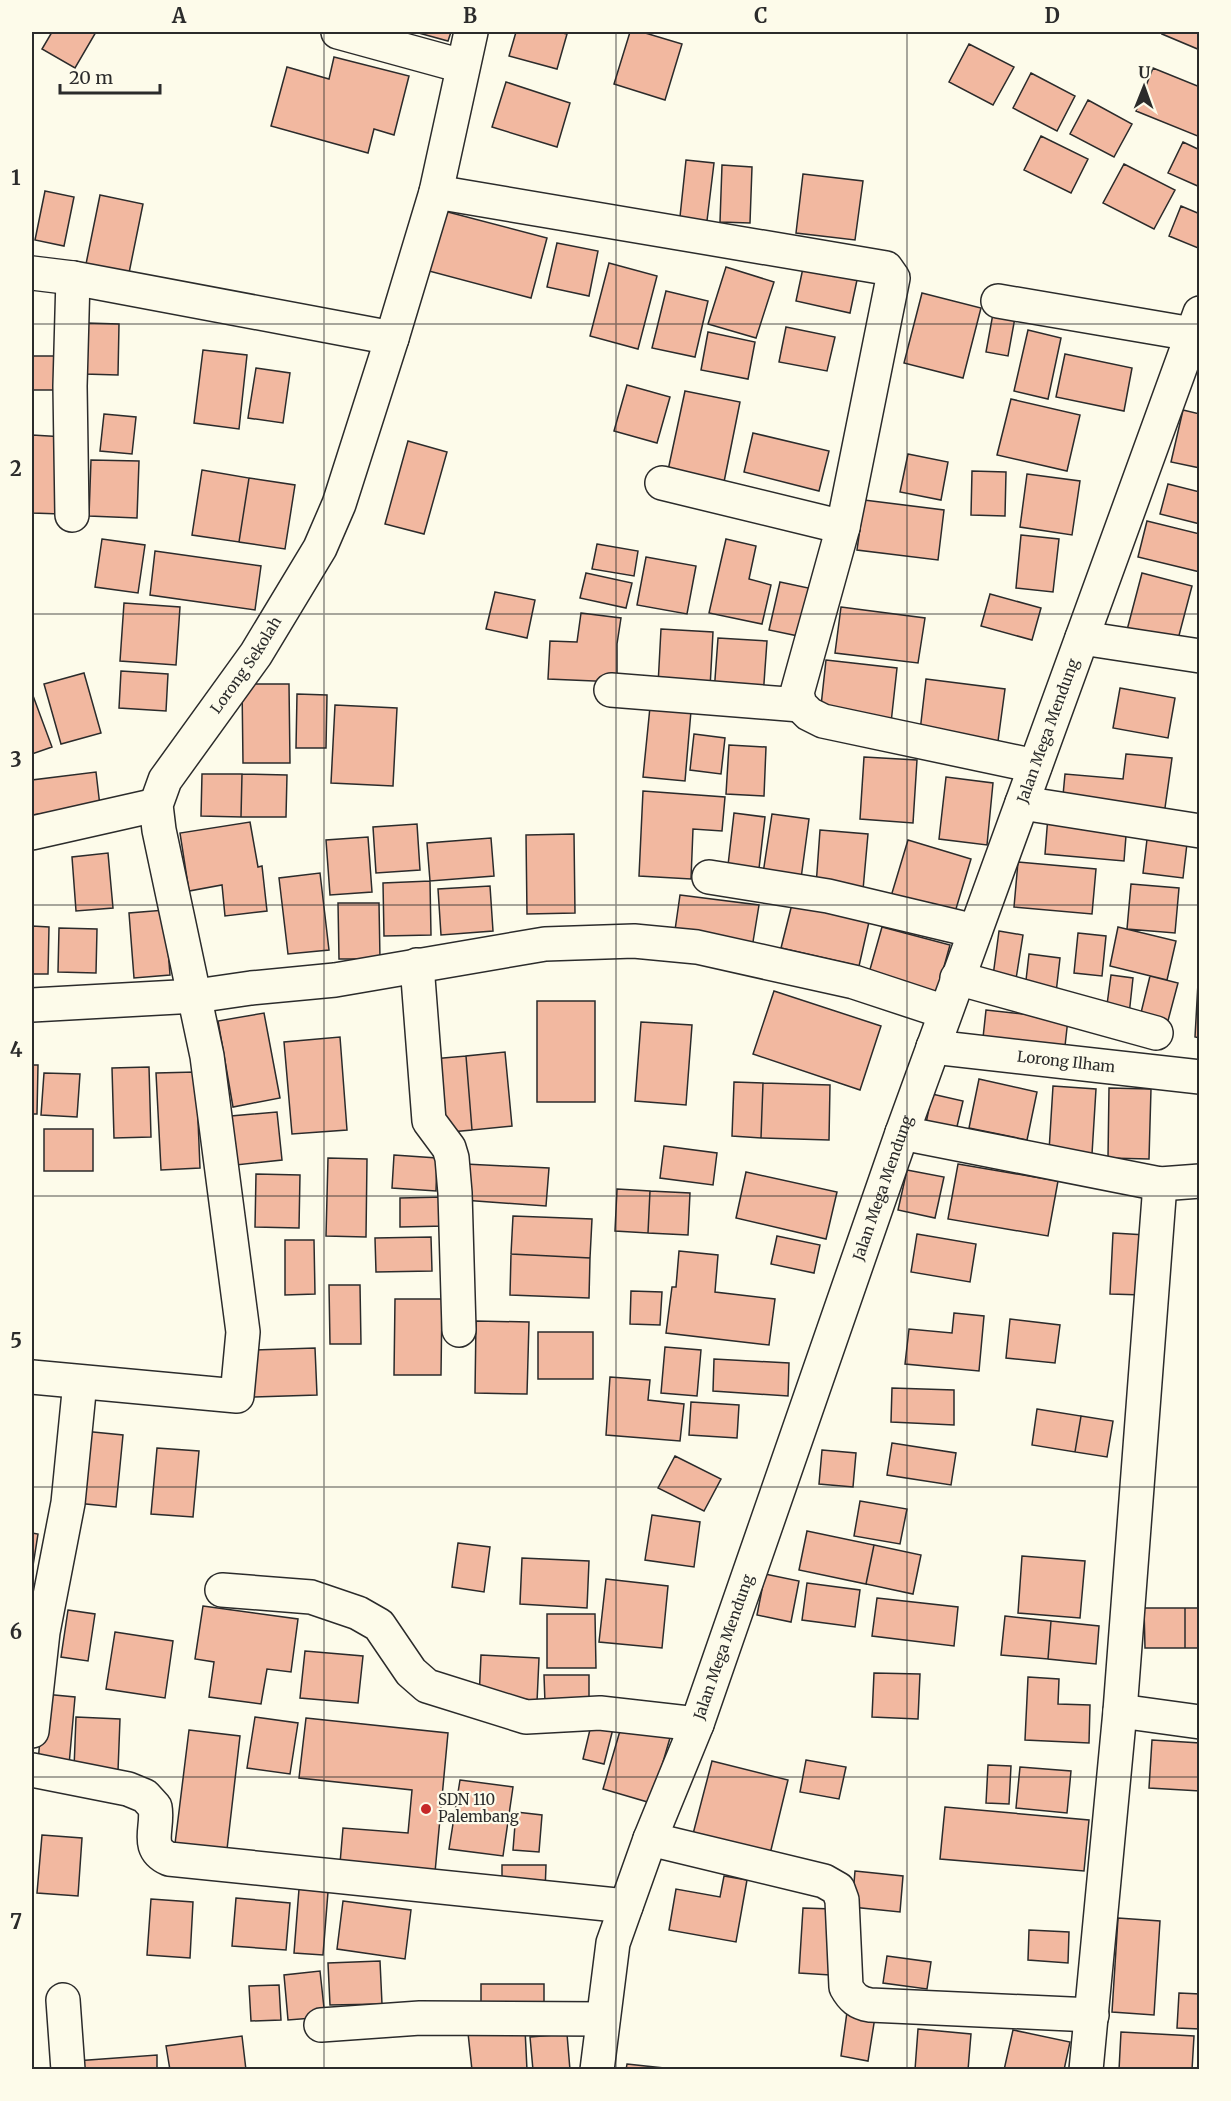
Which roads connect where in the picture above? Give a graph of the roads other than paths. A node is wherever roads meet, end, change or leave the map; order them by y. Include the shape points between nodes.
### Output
1 (338, 32) edge
2 (466, 49) edge
3 (436, 192) junction
4 (32, 273) edge
5 (73, 278) junction
6 (998, 301) dead end
7 (1196, 324) edge
8 (392, 338) junction
9 (662, 483) dead end
10 (72, 515) dead end
11 (843, 527) junction
12 (1082, 638) junction
13 (1200, 656) edge
14 (611, 690) dead end
15 (800, 705) junction
16 (1035, 766) junction
17 (1022, 803) junction
18 (156, 805) junction
19 (1200, 831) edge
20 (32, 833) edge
21 (709, 877) dead end
22 (975, 931) junction
23 (417, 965) junction
24 (957, 978) junction
25 (196, 996) junction
26 (32, 1005) edge
27 (945, 1012) junction
28 (1155, 1033) dead end
29 (933, 1047) junction
30 (1200, 1077) edge
31 (902, 1133) junction
32 (1200, 1181) edge
33 (1160, 1184) junction
34 (459, 1330) dead end
35 (32, 1377) edge
36 (80, 1382) junction
37 (222, 1590) dead end
38 (1120, 1711) junction
39 (1200, 1722) edge
40 (697, 1724) junction
41 (32, 1731) edge
42 (32, 1770) edge
43 (650, 1839) junction
44 (626, 1906) junction
45 (63, 2000) dead end
46 (1092, 2015) junction
47 (603, 2019) junction
48 (321, 2025) dead end
49 (68, 2070) edge
50 (597, 2070) edge
51 (1086, 2070) edge

1 - 2 street
2 - 3 street, Lorong Sekolah
3 - 8 street, Lorong Sekolah
3 - 11 street via 886,268 893,278
4 - 5 street
5 - 8 street
5 - 10 street
6 - 7 street
7 - 12 street, Jalan Mega Mendung
8 - 18 street, Lorong Sekolah via 339,504 320,548 256,654 165,780
9 - 11 street
11 - 15 street via 797,693
12 - 13 street
12 - 16 street, Jalan Mega Mendung
14 - 15 street
15 - 16 street via 809,714 840,726
16 - 17 street, Jalan Mega Mendung
17 - 19 street
17 - 22 street, Jalan Mega Mendung
18 - 20 street
18 - 25 street, Lorong Sekolah
21 - 22 street via 828,896
22 - 24 street, Jalan Mega Mendung
23 - 25 street via 335,980
23 - 27 street via 545,944 633,941 697,947 854,982
23 - 34 street via 429,1121 449,1148 453,1163
24 - 27 street, Jalan Mega Mendung
24 - 28 street
25 - 26 street
25 - 36 street, Lorong Sekolah via 243,1332 237,1396
27 - 29 street, Jalan Mega Mendung
29 - 30 street, Lorong Ilham
29 - 31 street, Jalan Mega Mendung
31 - 33 street
31 - 40 street, Jalan Mega Mendung
32 - 33 street
33 - 38 street
35 - 36 street
36 - 41 street via 68,1503 43,1632
37 - 40 street via 311,1598 358,1613 379,1625 411,1672 427,1686 526,1717 600,1713
38 - 39 street
38 - 46 street
40 - 43 street, Jalan Mega Mendung
42 - 44 street via 111,1785 145,1796 155,1807 156,1849 169,1859
43 - 44 street, Jalan Mega Mendung
43 - 46 street via 824,1881 838,1889 842,1900 846,1987 859,2003
44 - 47 street, Jalan Mega Mendung via 613,1943
45 - 49 street
46 - 51 street
47 - 48 street via 420,2018
47 - 50 street, Jalan Mega Mendung

